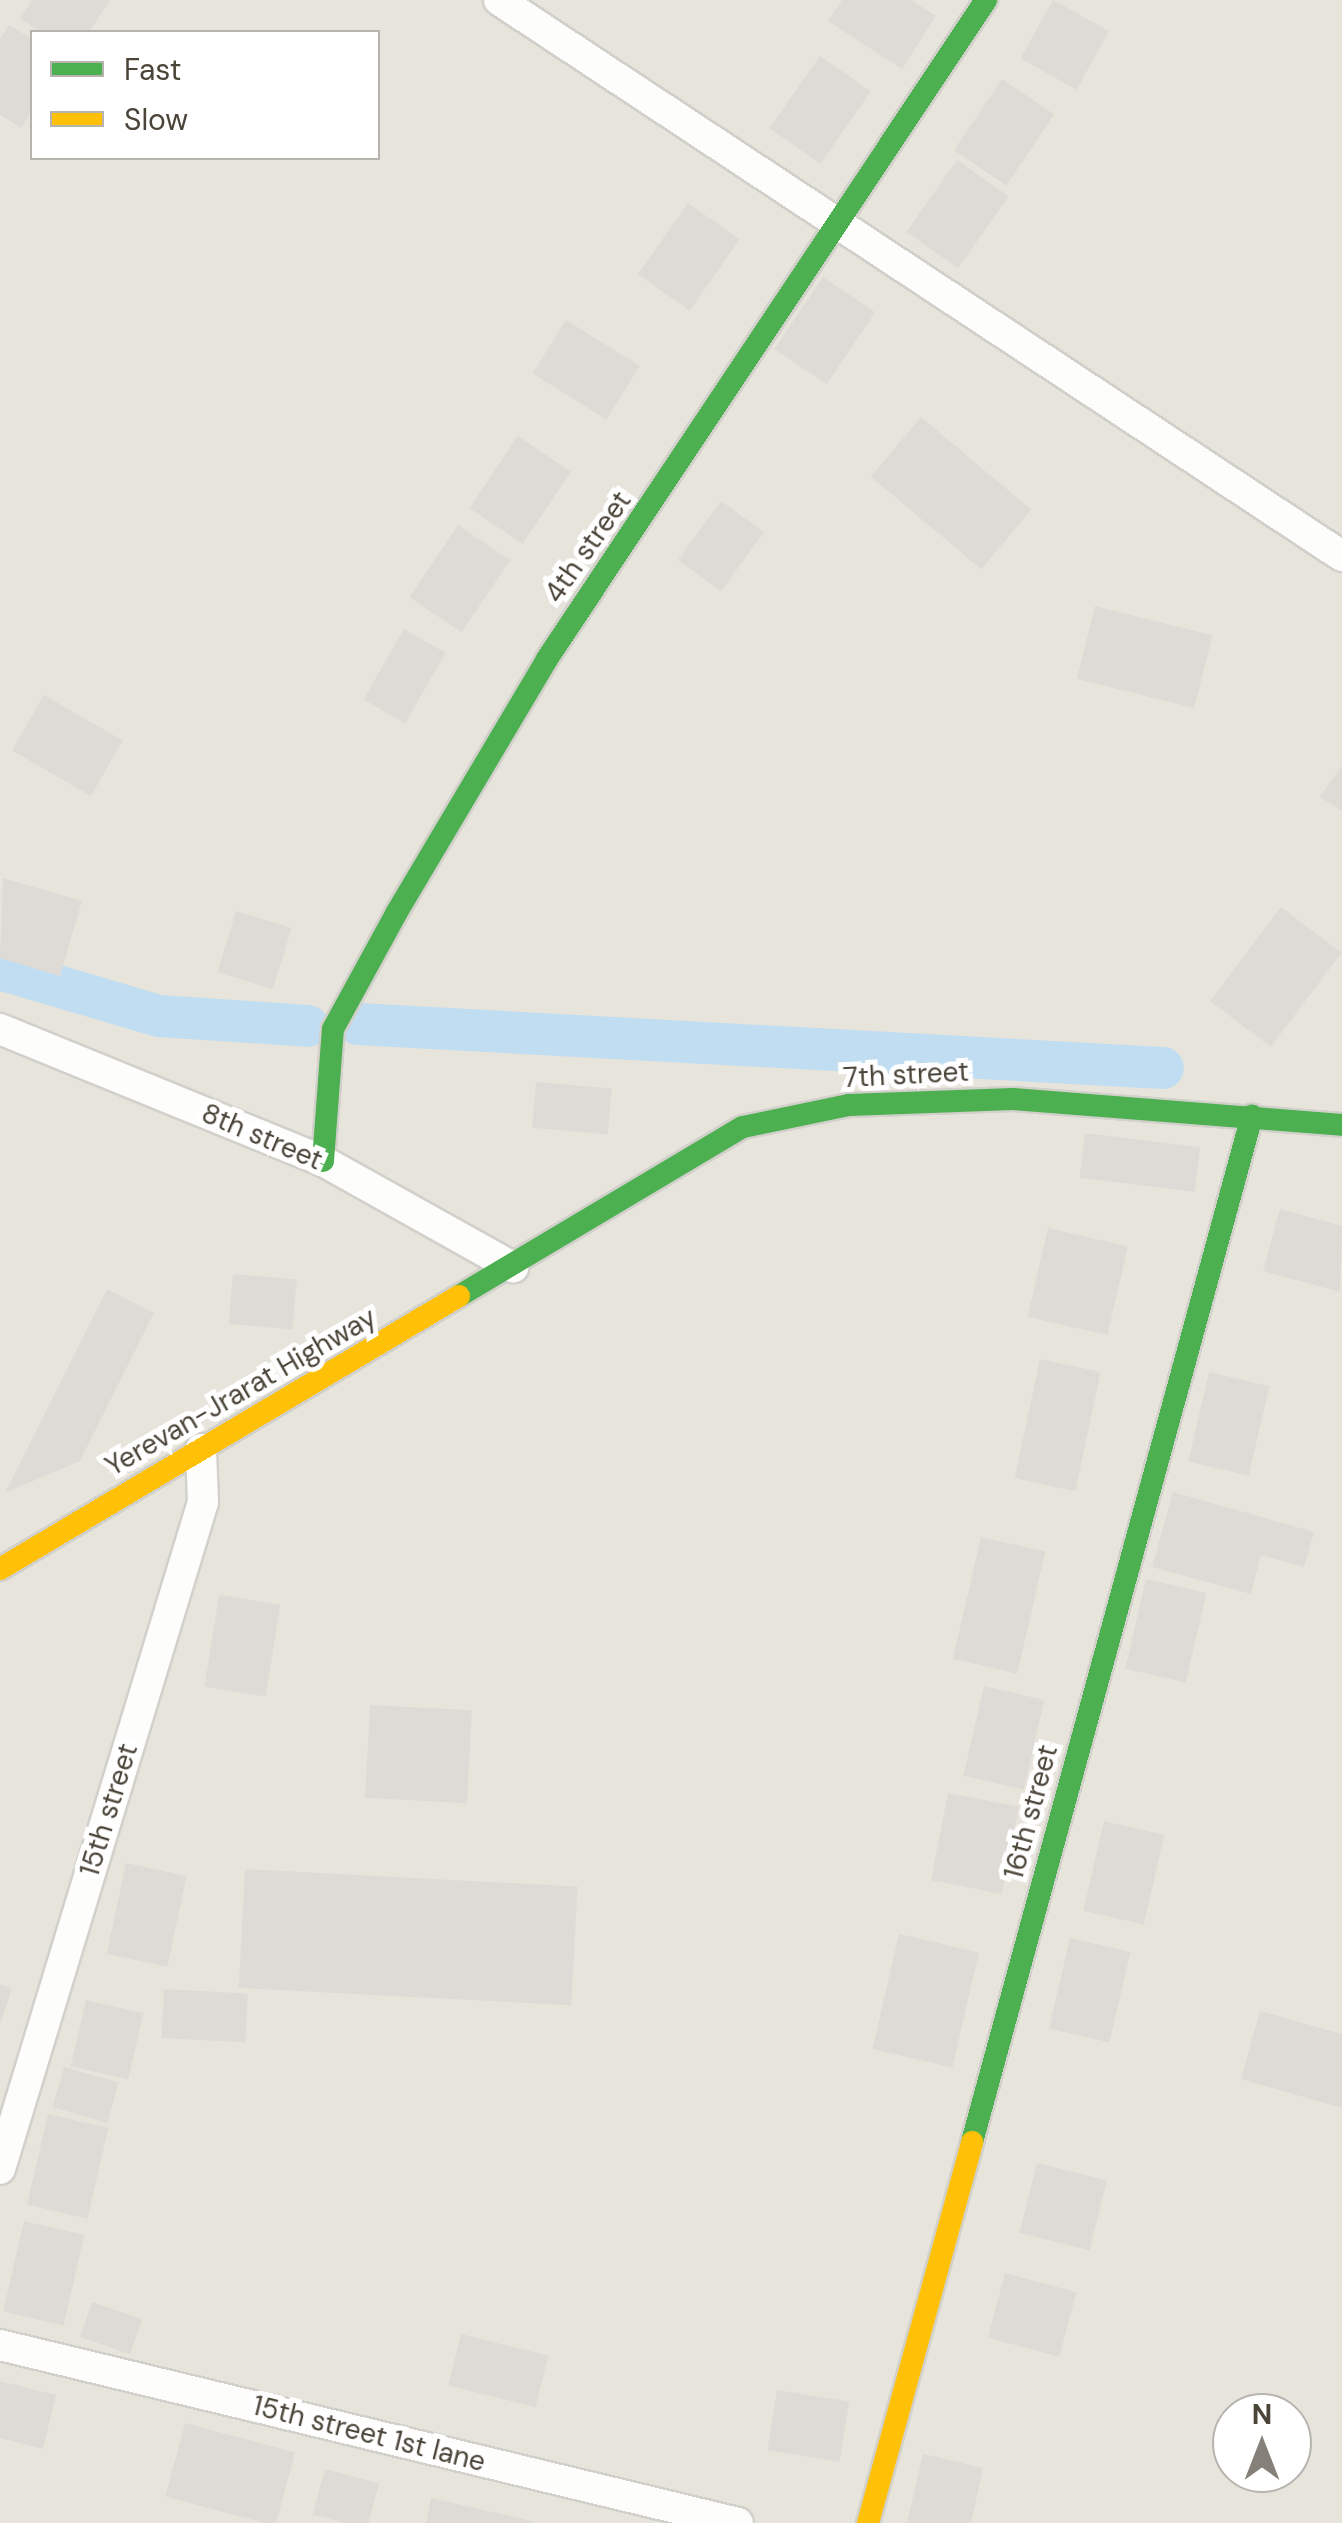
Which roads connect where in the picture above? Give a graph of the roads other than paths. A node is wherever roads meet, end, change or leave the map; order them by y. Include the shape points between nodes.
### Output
1 (499, 0) edge
2 (986, 0) edge
3 (839, 227) junction
4 (1342, 556) edge
5 (0, 1030) edge
6 (1252, 1116) junction
7 (1342, 1125) edge
8 (323, 1162) junction
9 (513, 1267) junction
10 (201, 1449) junction
11 (0, 1569) edge
12 (0, 2169) edge
13 (0, 2345) edge
14 (738, 2523) edge
15 (868, 2523) edge

1 - 3 street
2 - 3 street, 4th street
3 - 4 street
3 - 8 street, 4th street via 547,659 396,912 333,1029
5 - 8 street, 8th street
6 - 7 street, 7th street
6 - 9 street, 7th street via 1012,1099 832,1109 744,1127
6 - 15 street, 16th street
8 - 9 street, 8th street
9 - 10 street, Yerevan-Jrarat Highway
10 - 11 street, Yerevan-Jrarat Highway
10 - 12 street, 15th street via 203,1502
13 - 14 street, 15th street 1st lane

